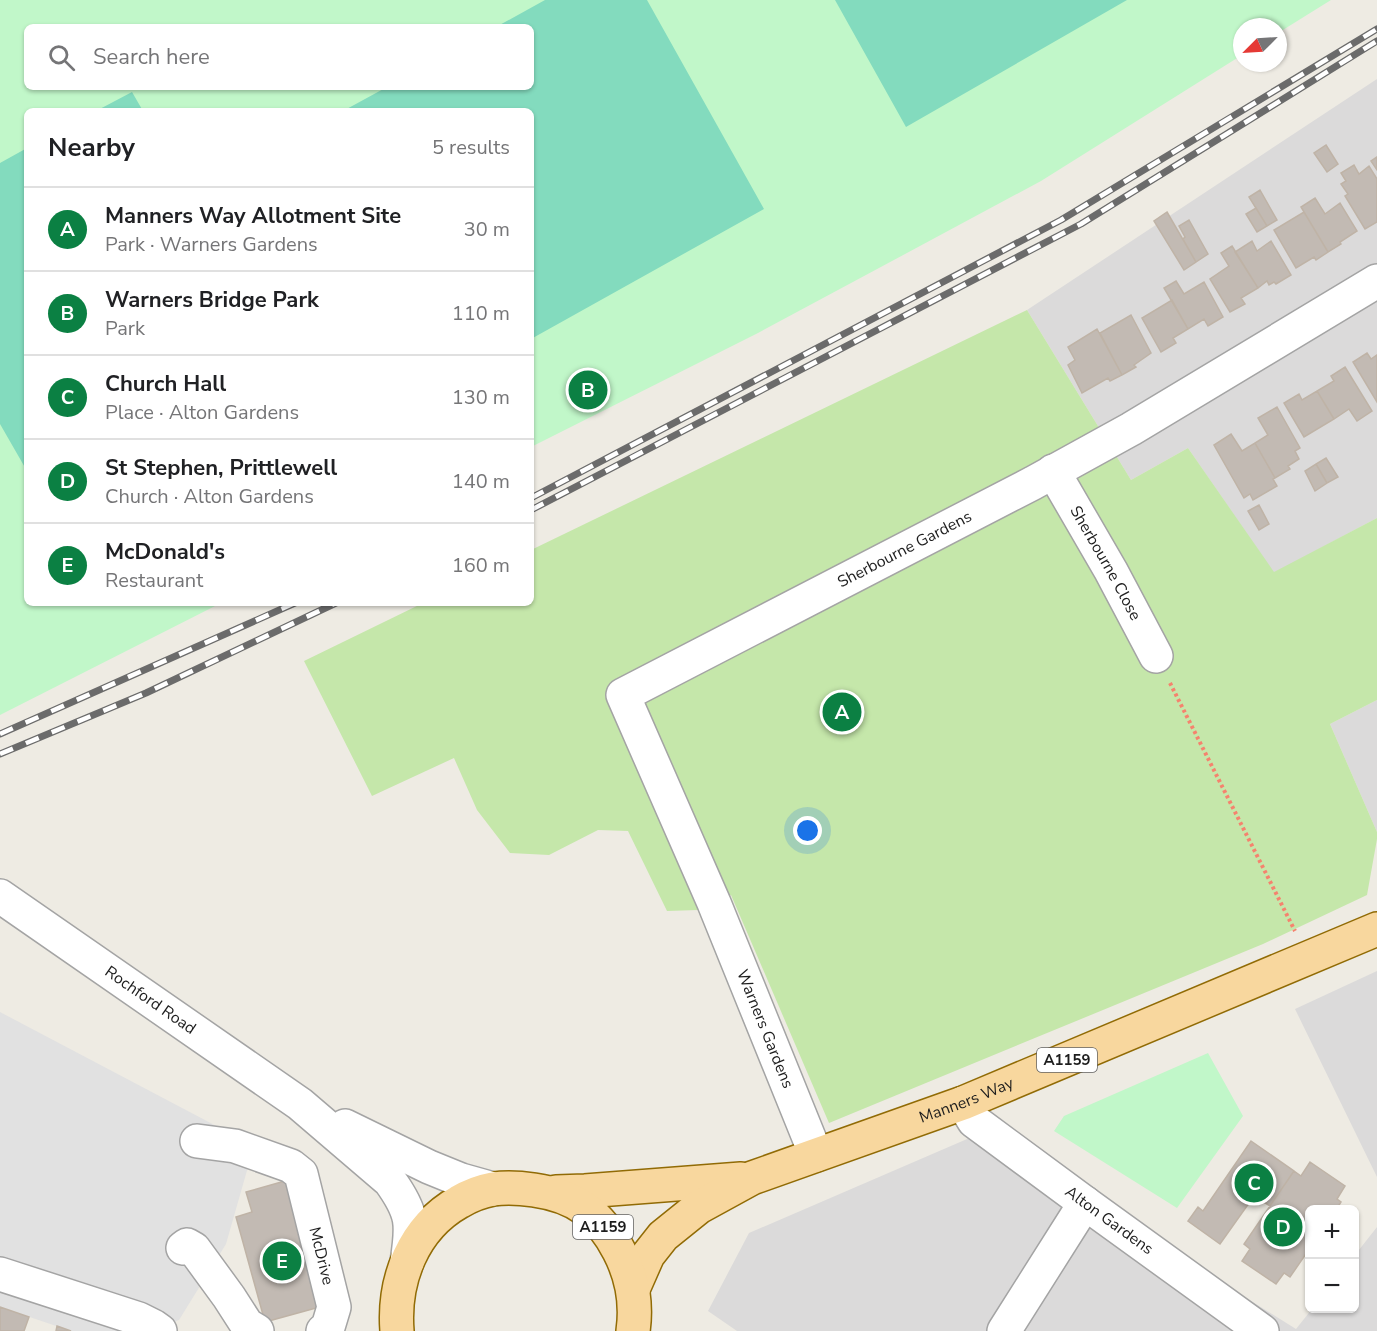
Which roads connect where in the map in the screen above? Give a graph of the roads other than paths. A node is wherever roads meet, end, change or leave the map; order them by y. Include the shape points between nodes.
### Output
1 (1377, 281) edge
2 (1053, 471) junction
3 (1156, 656) road end
4 (0, 896) edge
5 (714, 903) joint
6 (1377, 929) edge
7 (963, 1103) junction
8 (300, 1104) junction
9 (203, 1142) dead end
10 (816, 1155) junction
11 (752, 1178) junction
12 (493, 1189) junction
13 (545, 1192) junction
14 (1085, 1203) junction
15 (183, 1248) dead end
16 (407, 1262) junction
17 (0, 1274) edge
18 (635, 1317) edge
19 (395, 1326) edge
20 (151, 1327) edge
21 (257, 1331) edge
22 (323, 1331) edge
23 (1005, 1331) edge
24 (1262, 1331) edge

1 - 2 street, Sherbourne Gardens via 1131,429
2 - 3 street, Sherbourne Close
2 - 5 street, Sherbourne Gardens via 623,695
4 - 8 street, Rochford Road
5 - 10 street, Warners Gardens
6 - 7 main road, Manners Way / A1159
7 - 10 main road, Manners Way / A1159
7 - 14 street, Alton Gardens via 974,1121
8 - 12 street, Rochford Road via 429,1167
8 - 16 street, Rochford Road via 400,1194 410,1222
9 - 22 street, McDrive via 235,1146 297,1170 303,1178 334,1307
10 - 11 main road, Manners Way / A1159
11 - 13 main road, Manners Way / A1159
11 - 18 main road, Manners Way / A1159 via 699,1207 663,1236 648,1256
12 - 13 main road, A1159
12 - 16 main road, A1159 via 465,1199 437,1218
13 - 18 main road, A1159 via 569,1198 589,1211 612,1237 624,1260
14 - 23 street
14 - 24 street, Alton Gardens
15 - 21 street via 187,1245 194,1249 247,1325
16 - 19 main road, A1159
17 - 20 street

